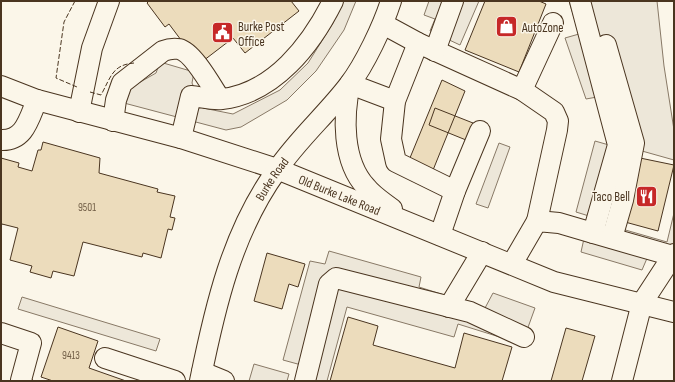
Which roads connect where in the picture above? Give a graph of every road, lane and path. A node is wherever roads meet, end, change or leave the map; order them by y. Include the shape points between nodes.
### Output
1 (109, 1) edge
2 (333, 1) edge
3 (391, 1) edge
4 (453, 1) edge
5 (580, 1) edge
6 (553, 22) dead end
7 (383, 24) junction
8 (603, 35) dead end
9 (427, 47) junction
10 (350, 84) junction
11 (1, 86) edge
12 (522, 90) junction
13 (220, 99) junction
14 (37, 100) junction
15 (394, 101) junction
16 (79, 112) junction
17 (113, 121) junction
18 (480, 131) dead end
19 (181, 138) junction
20 (1, 140) edge
21 (277, 169) junction
22 (455, 191) junction
23 (406, 221) junction
24 (537, 221) junction
25 (593, 232) junction
26 (440, 235) junction
27 (612, 238) junction
28 (482, 252) junction
29 (674, 255) edge
30 (512, 264) junction
31 (642, 304) junction
32 (449, 307) junction
33 (674, 312) edge
34 (1, 333) edge
35 (524, 337) dead end
36 (104, 358) dead end
37 (153, 377) edge
38 (201, 377) edge
39 (22, 381) edge
40 (175, 381) edge
41 (224, 381) edge
42 (305, 381) edge
43 (622, 381) edge

1 - 16 street via 92,48
2 - 13 street via 312,40 286,67 257,88 240,96
3 - 7 street, Burke Road
4 - 9 street
5 - 25 street via 618,145
6 - 12 street
7 - 9 street
7 - 10 street, Burke Road
8 - 27 street via 634,143 623,200
9 - 12 street
9 - 15 street
10 - 15 street
10 - 21 street, Burke Road
10 - 23 street via 346,105 349,155 365,187
11 - 14 street, Old Burke Lake Road
12 - 24 street via 554,112 558,121
13 - 17 street via 193,60 180,49 170,49 163,51 122,83
13 - 19 street via 191,96
14 - 16 street, Old Burke Lake Road
14 - 20 street via 23,133 13,139
15 - 22 street via 391,139 396,162
16 - 17 street, Old Burke Lake Road
17 - 19 street, Old Burke Lake Road
18 - 22 street
19 - 21 street, Old Burke Lake Road
21 - 23 street, Old Burke Lake Road
21 - 38 street, Burke Road via 258,199 231,254 208,336
22 - 26 street
23 - 26 street, Old Burke Lake Road
24 - 25 street via 559,223
24 - 30 street
25 - 27 street
26 - 28 street, Old Burke Lake Road
27 - 29 street
28 - 30 street, Old Burke Lake Road
28 - 32 street
29 - 31 street
30 - 31 street, Old Burke Lake Road via 554,282
31 - 33 street, Old Burke Lake Road
31 - 43 street
32 - 35 street via 470,312
32 - 42 street via 336,278 329,284
34 - 39 street via 31,343
36 - 37 street
37 - 40 street
38 - 41 street

